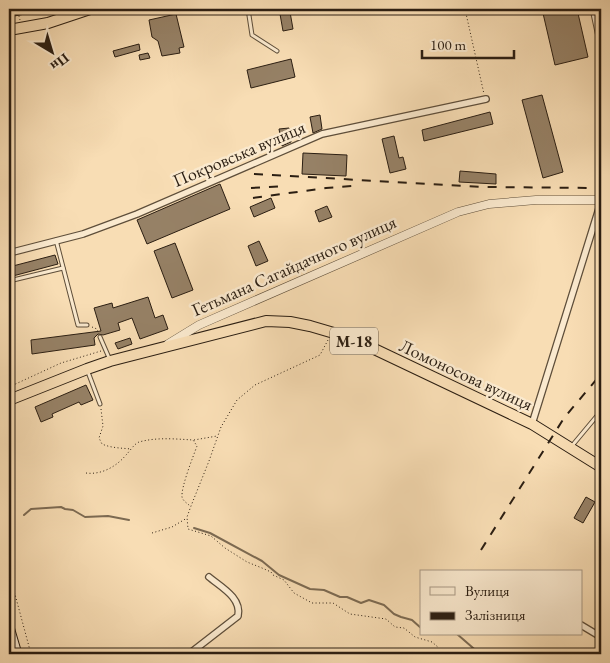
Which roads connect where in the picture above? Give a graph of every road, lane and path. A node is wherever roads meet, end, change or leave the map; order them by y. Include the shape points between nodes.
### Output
1 (17, 9) edge
2 (90, 9) edge
3 (248, 9) edge
4 (465, 9) edge
5 (592, 9) edge
6 (21, 28) junction
7 (9, 30) edge
8 (277, 51) dead end
9 (601, 51) edge
10 (486, 99) joint
11 (601, 201) edge
12 (56, 240) junction
13 (9, 253) edge
14 (63, 268) junction
15 (9, 281) edge
16 (87, 325) joint
17 (97, 329) dead end
18 (332, 333) junction
19 (100, 337) dead end
20 (165, 347) junction
21 (106, 349) junction
22 (110, 361) junction
23 (87, 369) junction
24 (9, 387) edge
25 (9, 400) edge
26 (100, 404) joint
27 (601, 411) edge
28 (532, 424) junction
29 (218, 436) junction
30 (193, 440) junction
31 (131, 448) junction
32 (571, 448) junction
33 (601, 467) edge
34 (86, 474) dead end
35 (191, 506) junction
36 (187, 517) junction
37 (152, 533) dead end
38 (9, 572) edge
39 (209, 577) dead end
40 (582, 626) edge
41 (9, 627) edge
42 (601, 636) edge
43 (601, 646) edge
44 (17, 654) edge
45 (31, 654) edge
46 (189, 654) edge
47 (441, 654) edge
48 (594, 654) edge

1 - 6 path
2 - 6 highway
3 - 8 lane via 252,35
4 - 10 path
5 - 9 lane
6 - 7 highway
10 - 12 street, Покровська вулиця via 322,134 137,214 83,234
11 - 20 street, Гетьмана Сагайдачного вулиця via 536,200 489,204 458,212 199,325
11 - 28 street
12 - 13 street, Покровська вулиця
12 - 14 lane
14 - 15 lane
14 - 16 lane via 78,325
16 - 17 path
18 - 20 highway, Ломоносова вулиця / М-18 via 290,322 266,321
18 - 28 highway, Ломоносова вулиця / М-18 via 370,347
18 - 29 path via 320,355 256,385 237,400
19 - 21 lane
20 - 22 highway, Гетьмана Сагайдачного вулиця / М-18
21 - 22 lane
21 - 24 path via 61,363
22 - 23 highway, Гетьмана Сагайдачного вулиця / М-18
23 - 25 highway, Гетьмана Сагайдачного вулиця / М-18
23 - 26 lane
26 - 31 path via 103,426 99,438 102,444
27 - 32 lane
28 - 32 highway, Ломоносова вулиця / М-18
29 - 30 path
29 - 35 path
30 - 31 path via 158,439 137,442
30 - 35 path via 196,446 182,497
31 - 34 path via 111,468
32 - 33 highway, Ломоносова вулиця / М-18
35 - 36 path
36 - 37 path via 172,527
36 - 47 path via 188,529 211,536 247,562 271,572 312,604 333,604 350,614 386,619 395,627 432,642
38 - 45 path
39 - 46 street via 235,599 240,608 238,616
40 - 42 street
41 - 44 main road
43 - 48 path

